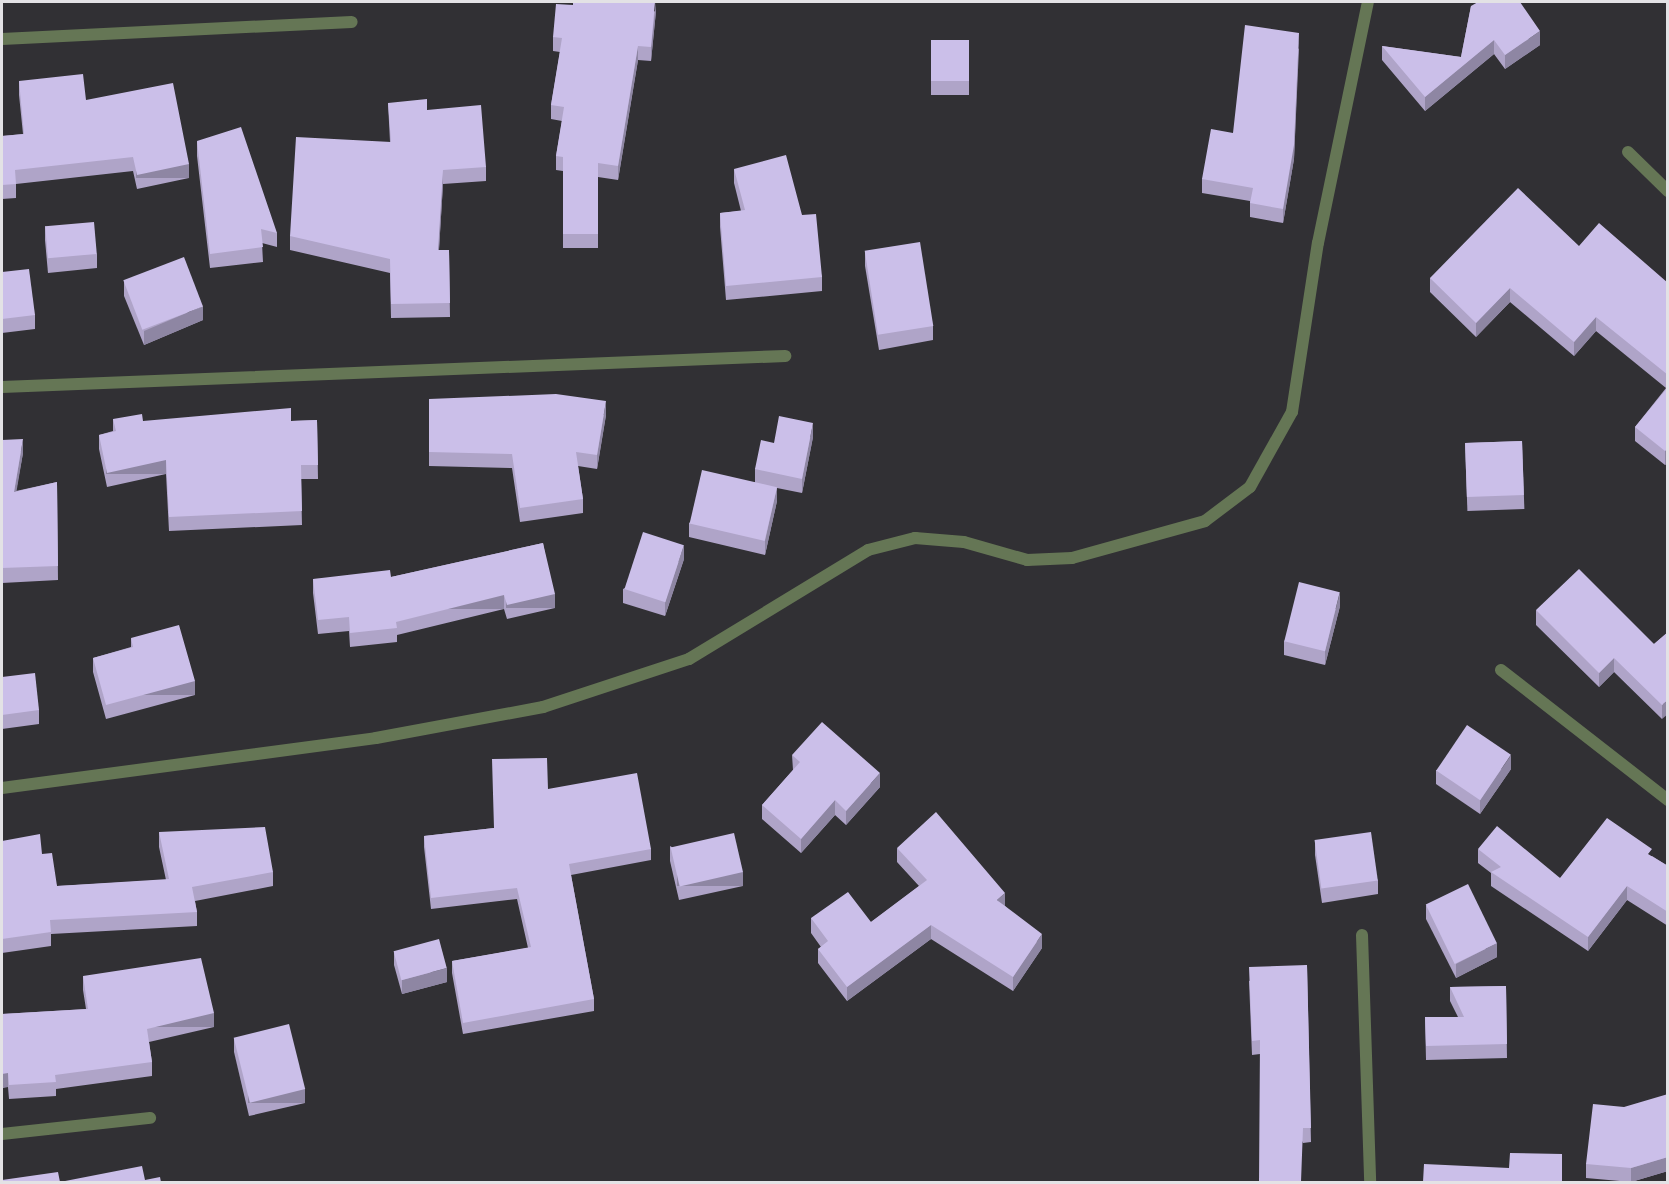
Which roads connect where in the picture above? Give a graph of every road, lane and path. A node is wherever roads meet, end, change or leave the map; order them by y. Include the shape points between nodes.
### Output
1 (1368, 2) edge
2 (352, 22) dead end
3 (2, 39) edge
4 (1628, 152) dead end
5 (1668, 191) edge
6 (785, 356) dead end
7 (2, 387) edge
8 (1501, 670) dead end
9 (2, 788) edge
10 (1668, 801) edge
11 (1362, 934) dead end
12 (150, 1118) dead end
13 (2, 1134) edge
14 (1371, 1182) edge

1 - 9 street via 1318,243 1292,412 1250,487 1205,521 1072,558 1027,560 964,542 915,538 868,550 689,659 543,707 376,738
2 - 3 street
4 - 5 street
6 - 7 street
8 - 10 street
11 - 14 street
12 - 13 street

